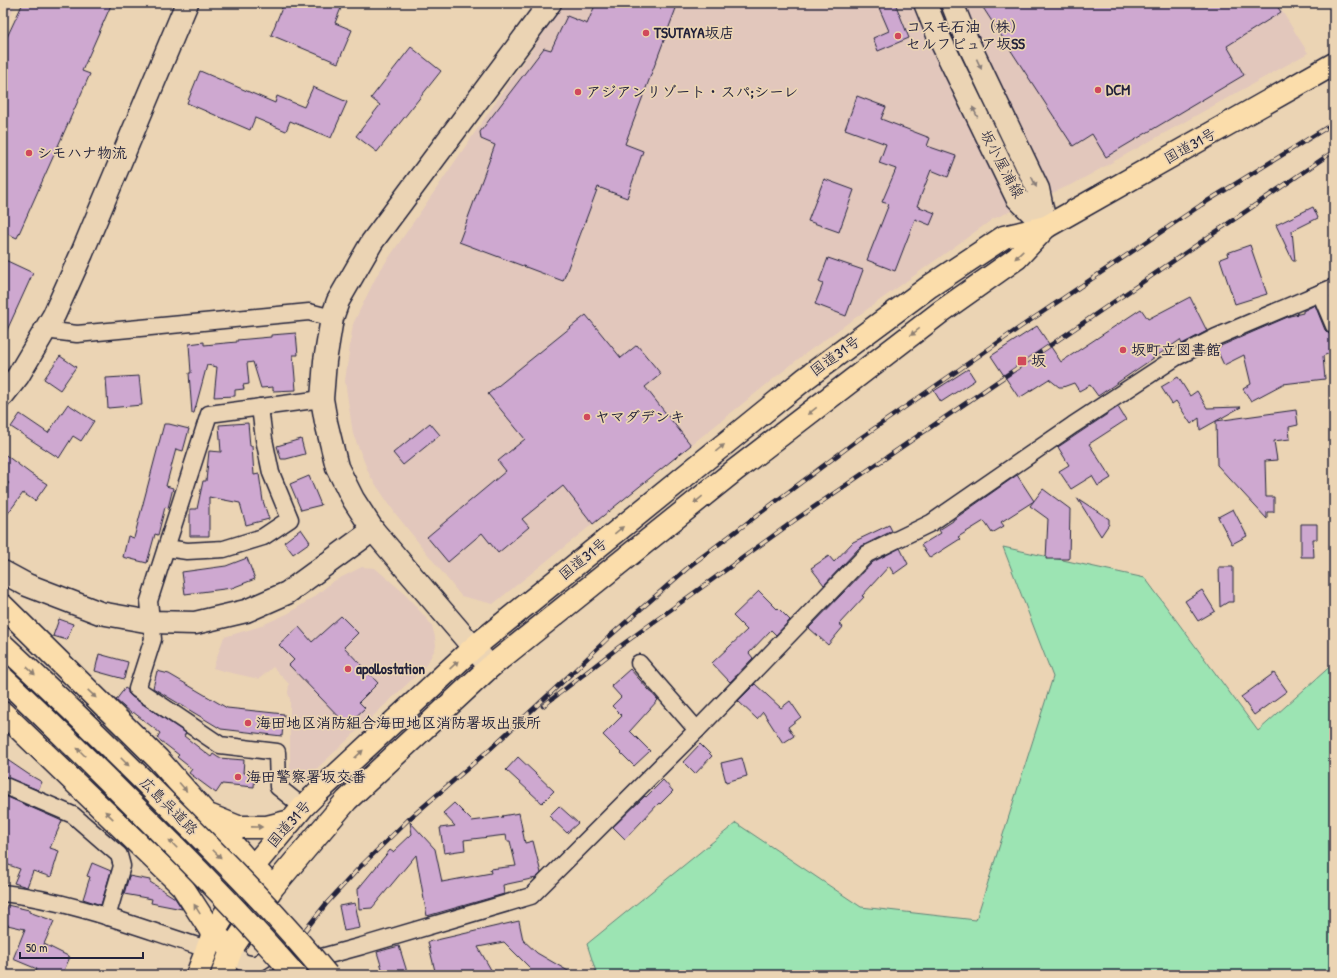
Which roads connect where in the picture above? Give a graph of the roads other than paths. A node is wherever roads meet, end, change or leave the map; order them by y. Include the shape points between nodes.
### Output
1 (187, 3) edge
2 (550, 3) edge
3 (925, 3) edge
4 (952, 3) edge
5 (1334, 64) edge
6 (1046, 227) junction
7 (1327, 290) edge
8 (332, 318) junction
9 (1334, 326) edge
10 (45, 330) junction
11 (3, 395) edge
12 (322, 399) junction
13 (260, 407) junction
14 (373, 530) junction
15 (166, 548) junction
16 (3, 572) edge
17 (3, 606) edge
18 (151, 622) junction
19 (3, 645) edge
20 (473, 648) junction
21 (639, 663) dead end
22 (490, 667) junction
23 (3, 678) edge
24 (3, 713) edge
25 (697, 730) junction
26 (3, 785) edge
27 (206, 814) junction
28 (297, 814) junction
29 (253, 867) junction
30 (3, 883) edge
31 (273, 887) junction
32 (3, 893) edge
33 (24, 896) junction
34 (107, 917) junction
35 (210, 942) junction
36 (232, 948) junction
37 (297, 971) edge
38 (197, 975) edge
39 (222, 975) edge
40 (327, 975) edge

1 - 10 street via 82,253
2 - 8 street via 372,242 338,301
6 -> 3 street, 坂小屋浦線 via 1017,198
4 -> 6 street, 坂小屋浦線 via 965,36 1038,189
5 - 6 highway, 国道31号
20 -> 6 highway, 国道31号 via 806,378 930,286 1004,237
6 -> 22 highway, 国道31号 via 1017,258 942,311 734,471
7 - 9 street
7 - 25 street via 1216,337 1175,358 931,523 867,554
8 - 10 street via 309,312 77,334
8 - 12 street
10 - 11 street via 18,376
12 - 13 street
12 - 14 street via 337,466 353,499
13 - 15 street via 209,414
13 - 15 street via 271,472 290,519 263,537 224,549 187,551
14 - 18 street via 287,593 246,611 195,623
14 - 20 street
15 - 18 street via 149,601
16 - 18 street via 27,585 100,613
17 -> 27 highway via 158,758
18 - 28 street via 153,639 137,689 220,745 277,752 278,787
19 -> 40 highway, 広島呉道路, bridge via 220,857 284,924
20 - 22 street
28 -> 20 highway, 国道31号
21 - 25 street
22 - 31 highway, 国道31号 via 348,800
37 -> 23 highway, 広島呉道路, bridge via 58,729
35 -> 24 highway via 182,886
25 - 37 street via 531,896 362,946
26 - 34 street via 73,815 119,855 122,866
27 -> 28 highway via 238,827 267,827
27 - 29 highway
28 - 29 highway, 国道31号
29 - 31 highway
29 - 35 highway, 国道31号
30 - 33 street
31 - 36 highway, 国道31号
32 - 33 street
33 - 34 street via 77,907
34 - 35 street
35 - 36 highway
35 - 38 highway, 国道31号
36 - 37 street via 242,962 255,964 269,956
36 - 39 highway, 国道31号

